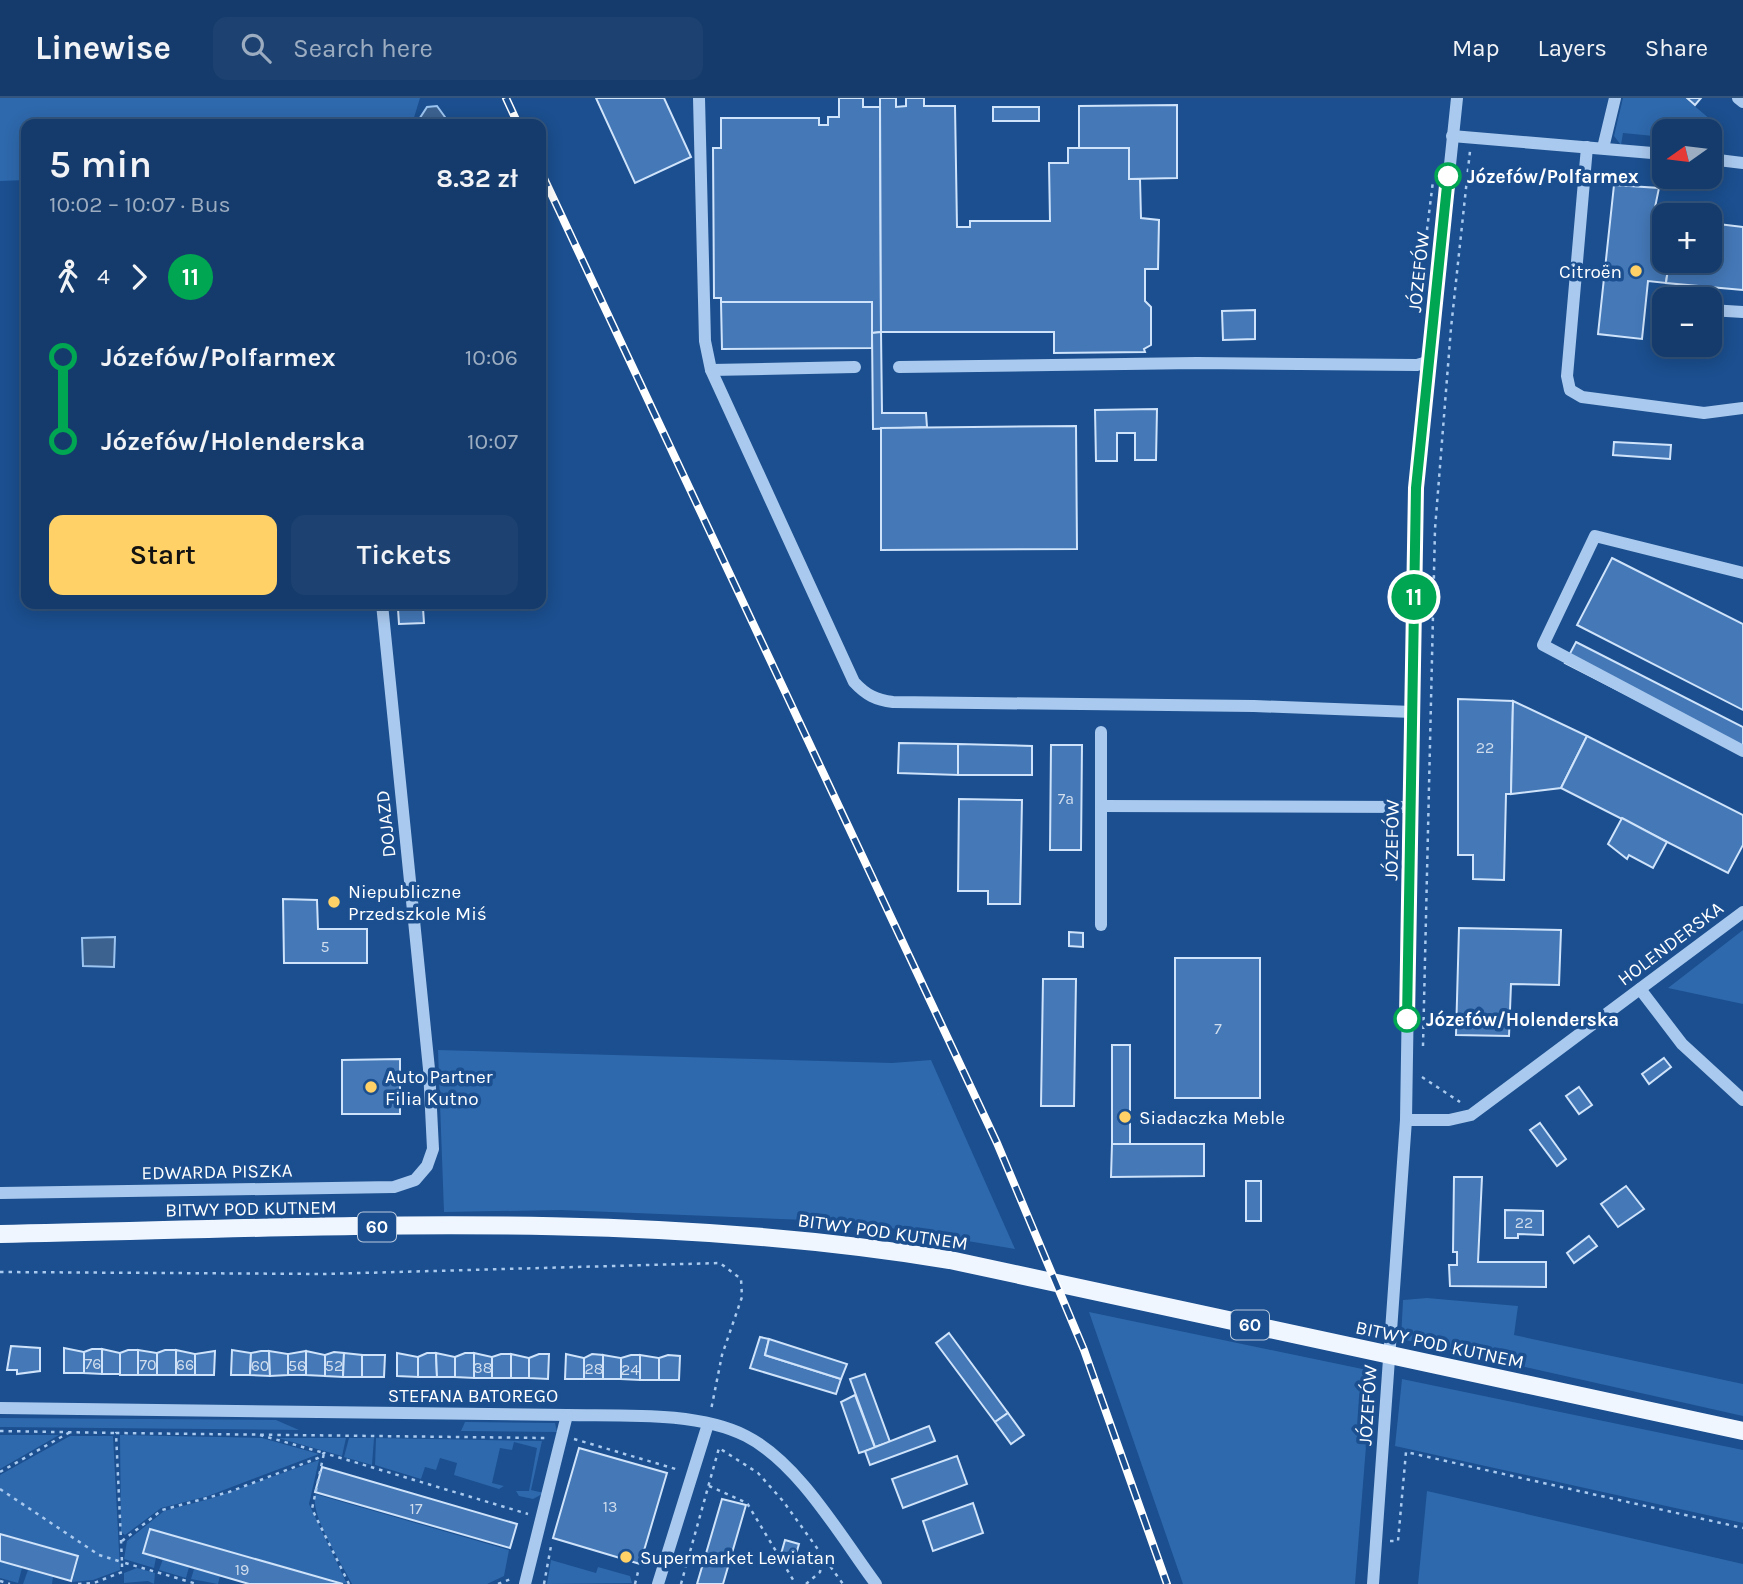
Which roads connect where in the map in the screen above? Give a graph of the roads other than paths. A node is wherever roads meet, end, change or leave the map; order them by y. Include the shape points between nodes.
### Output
1 (699, 98) edge
2 (1457, 98) edge
3 (1615, 98) edge
4 (1738, 98) edge
5 (1743, 102) edge
6 (1452, 136) junction
7 (1587, 147) junction
8 (1603, 148) junction
9 (1652, 153) edge
10 (1722, 160) edge
11 (1743, 163) edge
12 (1722, 311) edge
13 (1743, 312) edge
14 (1427, 362) junction
15 (855, 367) dead end
16 (899, 367) dead end
17 (711, 370) junction
18 (1743, 408) edge
19 (1743, 573) edge
20 (383, 609) edge
21 (1412, 712) junction
22 (1101, 732) dead end
23 (1743, 751) edge
24 (1102, 806) junction
25 (1411, 807) junction
26 (1743, 912) edge
27 (1101, 925) dead end
28 (1640, 989) junction
29 (1743, 1100) edge
30 (1406, 1119) junction
31 (427, 1166) joint
32 (0, 1193) edge
33 (0, 1234) edge
34 (0, 1408) edge
35 (567, 1415) junction
36 (708, 1424) junction
37 (1743, 1431) edge
38 (525, 1584) edge
39 (658, 1584) edge
40 (876, 1584) edge
41 (1373, 1584) edge

1 - 17 street via 705,341
2 - 6 street, JÓZEFÓW
3 - 8 street
4 - 5 street
6 - 7 street
6 - 14 street, JÓZEFÓW
7 - 8 street
7 - 18 street via 1567,376 1570,390 1582,397 1704,413
8 - 9 street
10 - 11 street
12 - 13 street
14 - 16 street
14 - 21 street, JÓZEFÓW via 1416,488
15 - 17 street
17 - 21 street via 853,682 880,701
19 - 23 street via 1595,536 1543,645
20 - 31 street, DOJAZD via 429,1069 433,1149
21 - 25 street, JÓZEFÓW
22 - 24 street
24 - 25 street
24 - 27 street
25 - 30 street, JÓZEFÓW
26 - 28 street, HOLENDERSKA
28 - 29 street via 1682,1044
28 - 30 street, HOLENDERSKA via 1471,1115 1449,1120
30 - 41 street, JÓZEFÓW
31 - 32 street, EDWARDA PISZKA via 415,1180 394,1187
33 - 37 main road, BITWY POD KUTNEM / 60 via 591,1225 863,1245
34 - 35 street, STEFANA BATOREGO
35 - 36 street, STEFANA BATOREGO via 659,1417
35 - 38 street
36 - 39 street
36 - 40 street, STEFANA BATOREGO via 746,1436 782,1462

